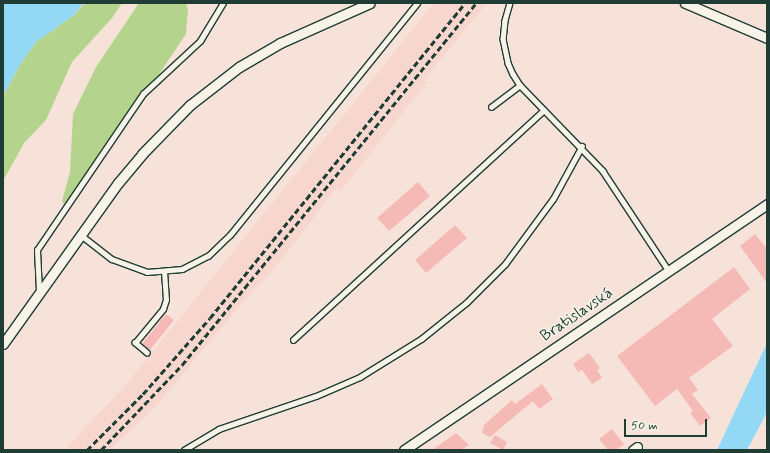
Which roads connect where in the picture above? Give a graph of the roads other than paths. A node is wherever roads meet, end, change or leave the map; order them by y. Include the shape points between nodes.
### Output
1 (223, 3) edge
2 (370, 3) edge
3 (417, 3) edge
4 (510, 3) edge
5 (685, 3) edge
6 (767, 38) edge
7 (520, 85) junction
8 (491, 107) dead end
9 (544, 110) junction
10 (582, 146) junction
11 (767, 204) edge
12 (81, 235) junction
13 (669, 271) junction
14 (164, 272) junction
15 (39, 292) junction
16 (293, 340) dead end
17 (3, 344) edge
18 (147, 353) dead end
19 (184, 450) edge
20 (404, 450) edge

1 - 15 lane via 200,41 143,94 37,250
2 - 12 street via 280,43 239,68 190,105 142,154
3 - 14 lane via 220,246 199,262 182,269
4 - 7 lane via 503,30 504,47 508,63
5 - 6 street
7 - 8 lane
7 - 9 lane
9 - 10 lane
9 - 16 lane
10 - 13 lane via 603,171
10 - 19 lane via 553,199 505,264 466,303 421,339 360,377 309,399 219,429
11 - 13 street, Bratislavská
12 - 14 lane via 124,265 147,272
12 - 15 street
13 - 20 street, Bratislavská
14 - 18 lane via 166,300 163,309 135,343
15 - 17 street

